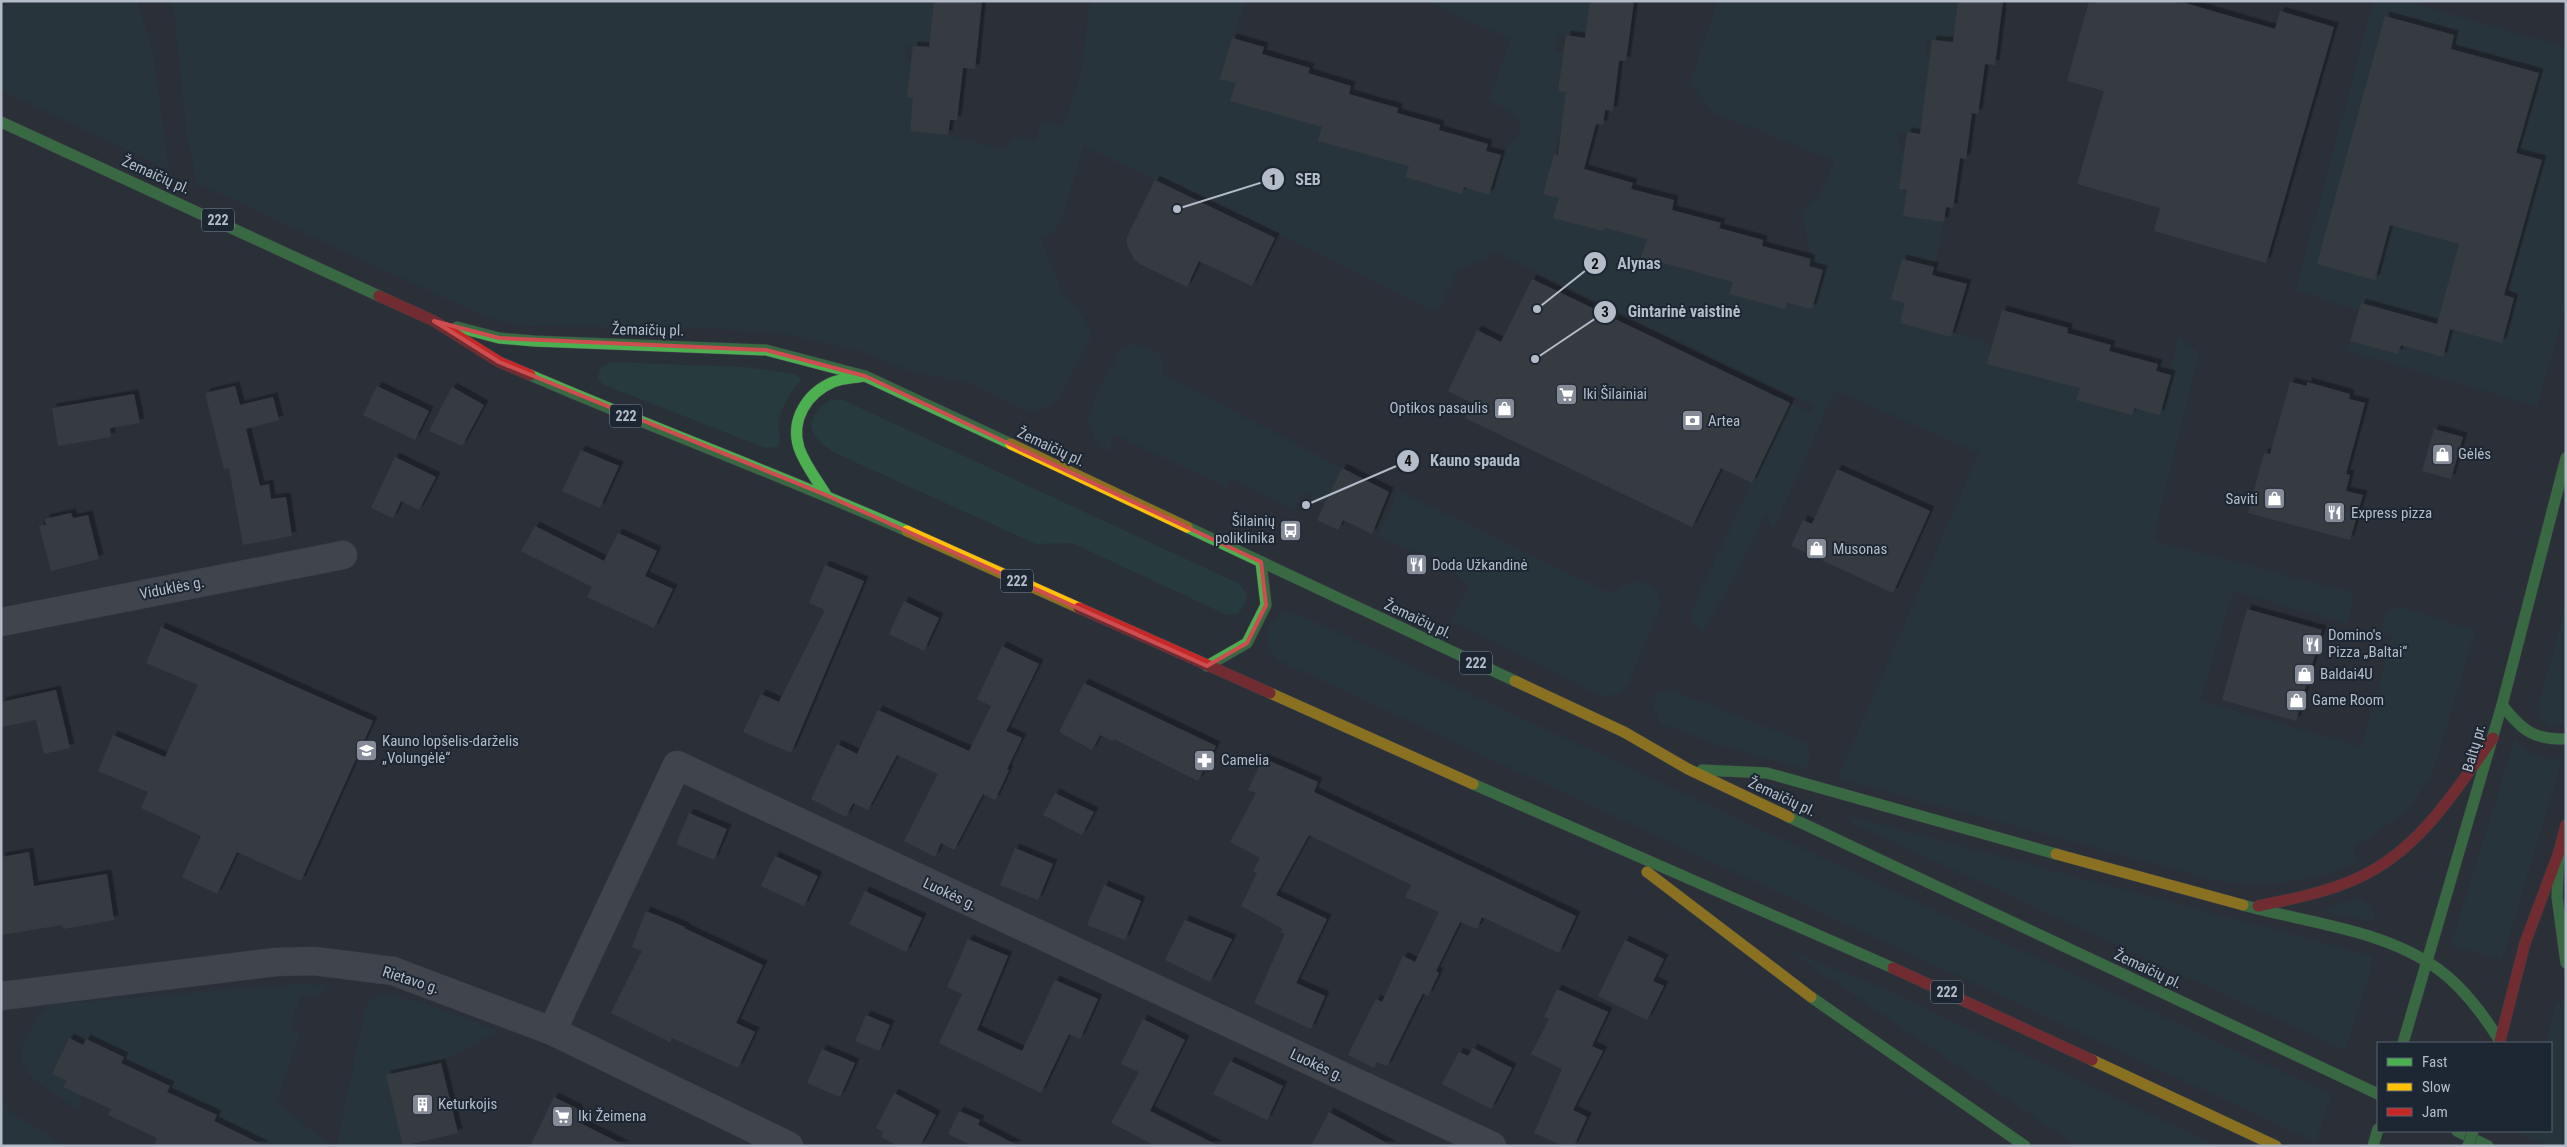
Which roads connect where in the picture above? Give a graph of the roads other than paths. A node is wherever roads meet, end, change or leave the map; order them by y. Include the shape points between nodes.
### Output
1 (1, 122) edge
2 (434, 321) junction
3 (865, 376) junction
4 (2566, 458) edge
5 (826, 496) junction
6 (343, 555) dead end
7 (1261, 562) junction
8 (1, 622) edge
9 (1208, 666) junction
10 (2502, 706) junction
11 (2493, 738) junction
12 (2566, 739) edge
13 (1688, 769) junction
14 (2566, 825) edge
15 (1614, 847) junction
16 (2558, 852) junction
17 (2248, 908) junction
18 (2427, 961) junction
19 (2566, 963) edge
20 (1, 996) edge
21 (552, 1032) junction
22 (2403, 1042) edge
23 (2500, 1042) edge
24 (2377, 1094) edge
25 (2377, 1132) edge
26 (2459, 1132) edge
27 (2473, 1132) edge
28 (790, 1146) edge
29 (1492, 1146) edge
30 (2025, 1146) edge
31 (2276, 1146) edge
32 (2373, 1146) edge
33 (2468, 1146) edge
34 (2488, 1146) edge

1 - 2 main road, Žemaičių pl. / 222
2 - 3 main road, Žemaičių pl. / 222 via 499,338 766,350
2 - 5 main road, Žemaičių pl. / 222 via 499,362
3 - 5 main road via 834,382 817,392 799,411 796,426 799,446
3 - 7 main road, Žemaičių pl. / 222
4 - 10 main road, Baltų pr.
5 - 9 main road, Žemaičių pl. / 222
6 - 8 street, Viduklės g.
7 - 9 main road via 1266,605 1251,636 1247,643
7 - 13 main road, Žemaičių pl. / 222 via 1624,732
9 - 15 main road, Žemaičių pl. / 222
10 - 11 main road, Baltų pr.
10 - 12 main road via 2530,735 2546,741
11 - 17 main road via 2418,836 2396,856 2348,883 2299,898
11 - 18 main road, Baltų pr.
13 - 17 main road via 1767,773
13 - 24 main road, Žemaičių pl. / 222
14 - 16 main road
15 - 30 main road via 1809,996
15 - 31 main road, Žemaičių pl. / 222 via 1915,977
16 - 19 main road via 2557,897
16 - 23 main road via 2525,943
17 - 18 main road via 2382,941
18 - 22 main road, Baltų pr.
18 - 23 main road via 2480,1010
20 - 21 street, Rietavo g. via 276,962 314,961 393,971
21 - 28 street, Rietavo g.
21 - 29 street, Luokės g. via 677,765
25 - 32 main road
26 - 34 main road
27 - 33 main road, bridge

